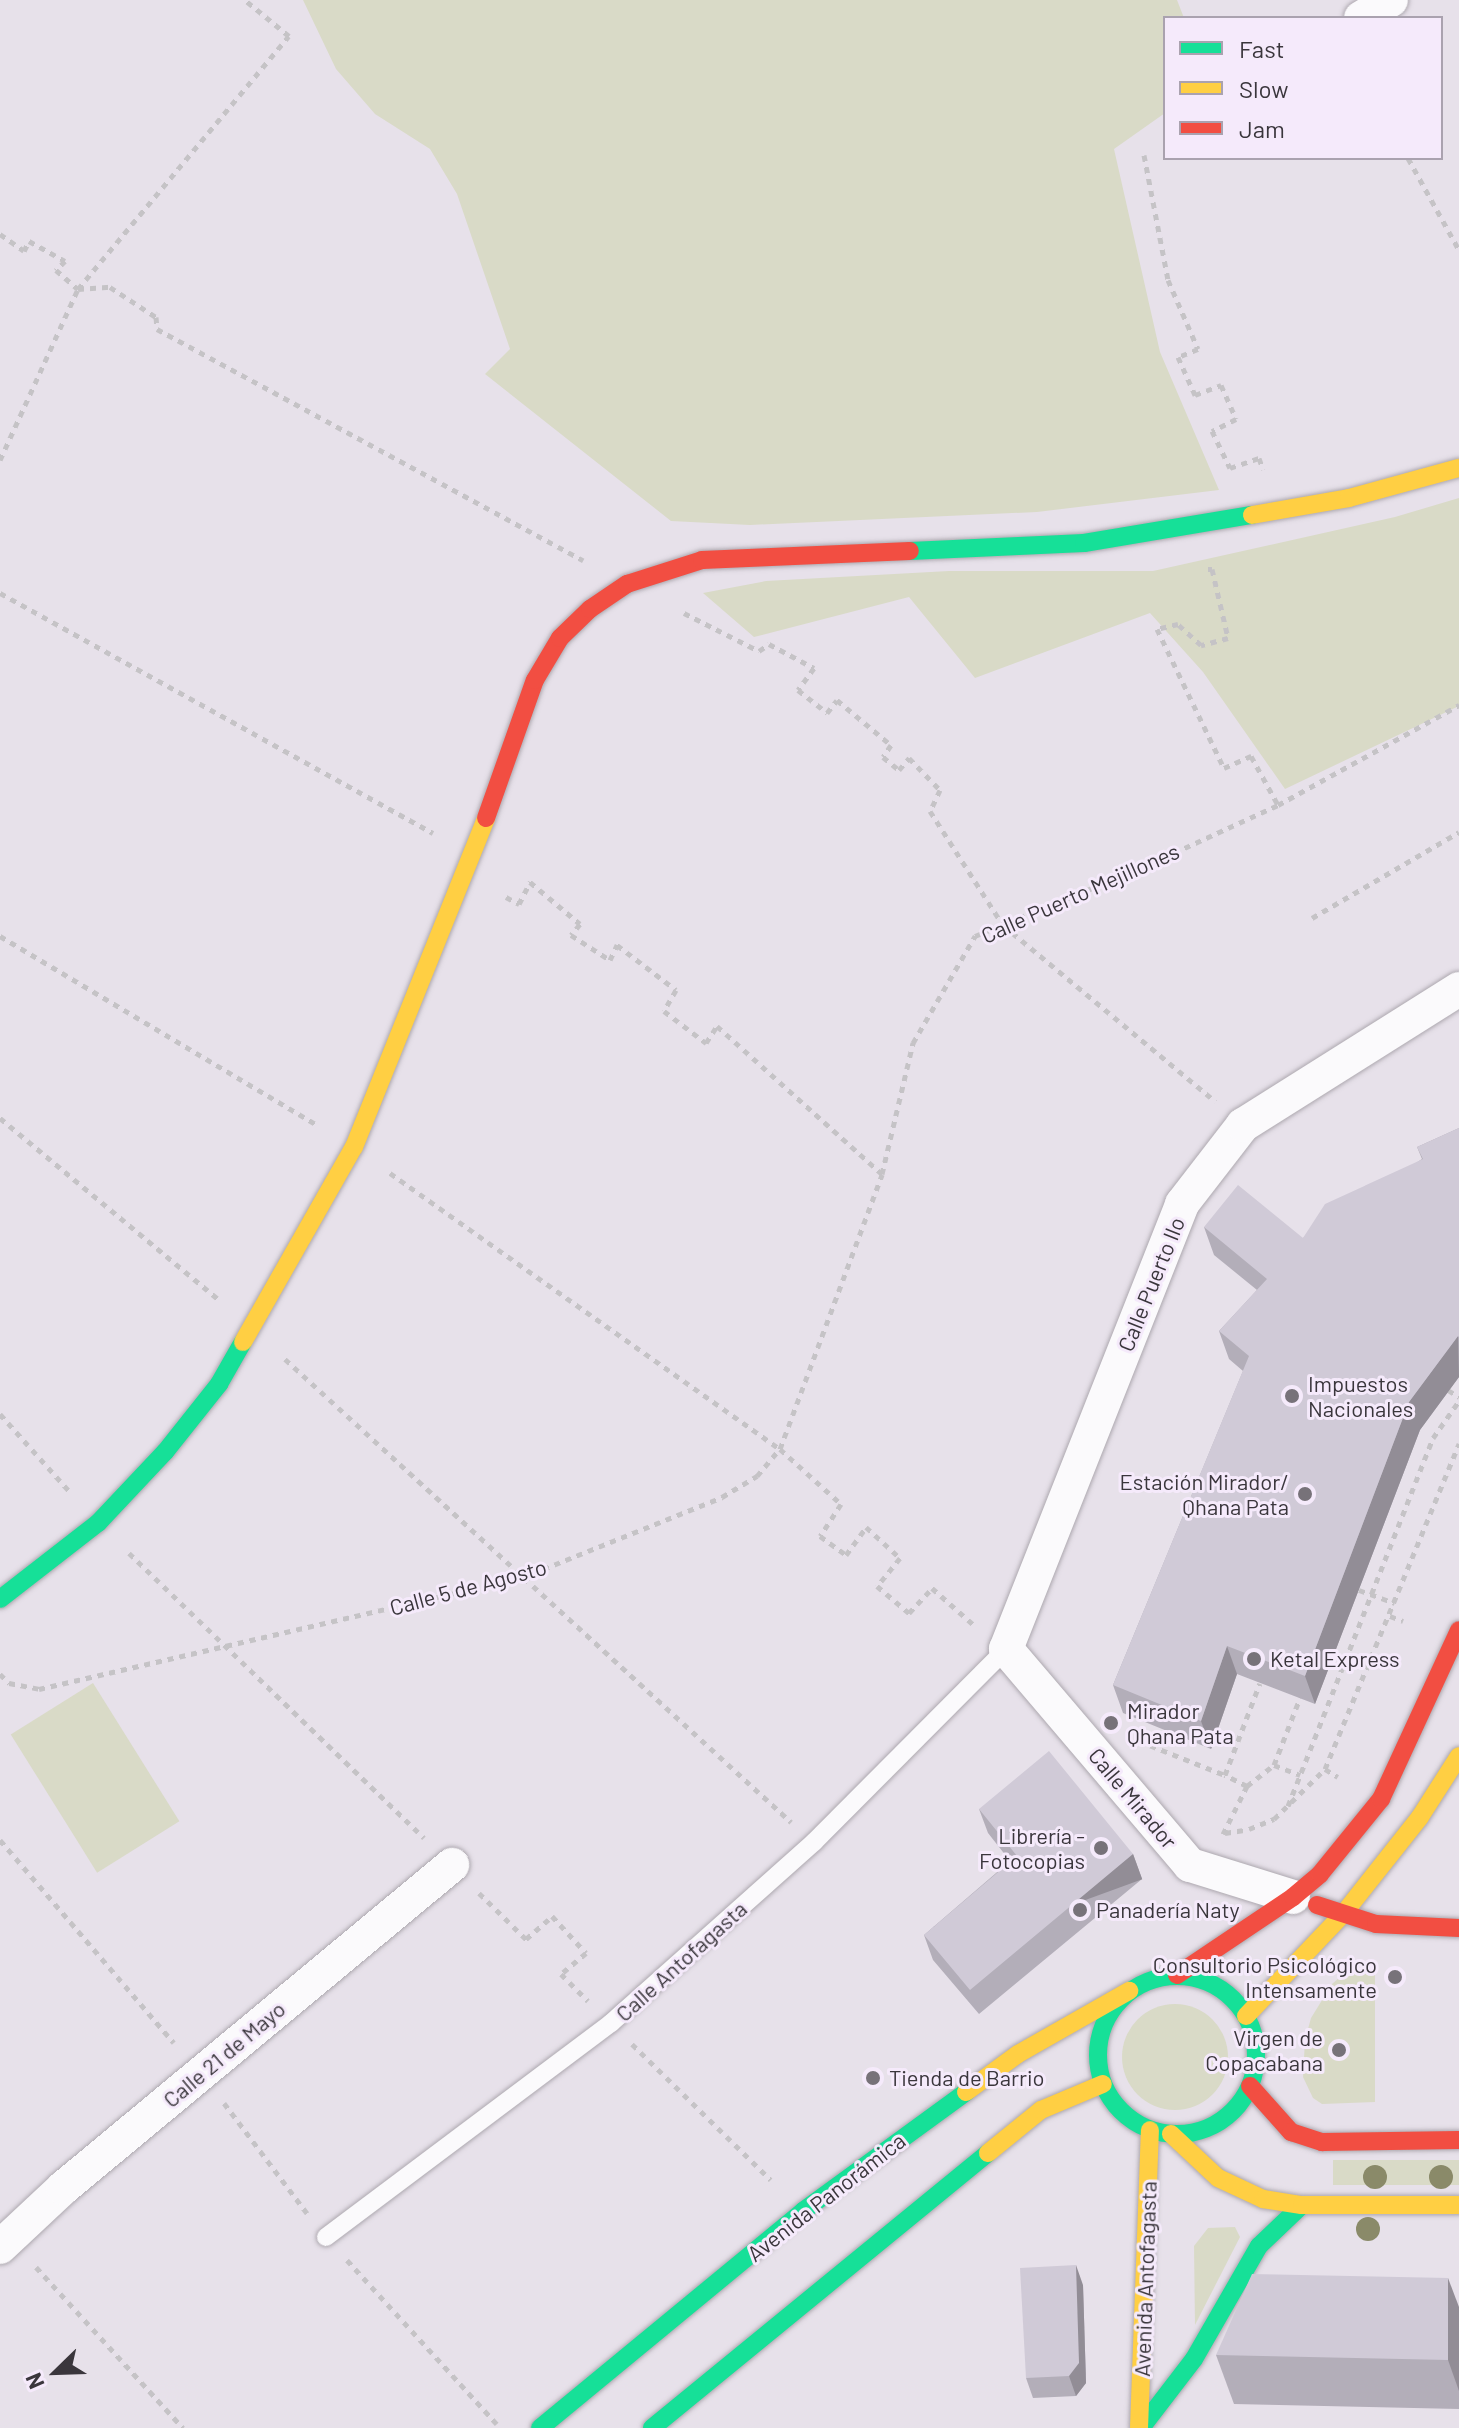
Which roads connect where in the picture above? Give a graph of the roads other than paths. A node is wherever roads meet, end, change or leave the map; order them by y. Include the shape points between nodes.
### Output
1 (1391, 0) edge
2 (1364, 16) edge
3 (1459, 468) edge
4 (1459, 989) edge
5 (0, 1599) edge
6 (1459, 1630) edge
7 (1006, 1649) junction
8 (1459, 1756) edge
9 (452, 1865) road end
10 (1293, 1897) junction
11 (1344, 1913) junction
12 (1459, 1928) edge
13 (1177, 1975) junction
14 (1129, 1991) junction
15 (1246, 2016) junction
16 (1103, 2084) junction
17 (1250, 2086) junction
18 (1150, 2130) junction
19 (1171, 2134) junction
20 (1459, 2140) edge
21 (1302, 2205) junction
22 (1459, 2205) edge
23 (326, 2237) road end
24 (4, 2242) edge
25 (540, 2428) edge
26 (652, 2428) edge
27 (1140, 2428) edge

1 - 2 street
3 - 5 main road via 1349,498 1084,543 702,560 627,584 590,609 560,638 535,680 473,855 354,1147 219,1384 98,1523
4 - 7 street, Calle Puerto Ilo via 1243,1125 1182,1204
6 - 10 main road via 1381,1799 1320,1874
7 - 10 street, Calle Mirador via 1190,1865
7 - 23 lane, Calle Antofagasta via 814,1842 611,2023
8 - 11 main road via 1420,1817
9 - 24 street, Calle 21 de Mayo
10 - 11 main road
10 - 13 main road
11 - 12 main road via 1376,1924
11 - 15 main road
13 - 14 main road via 1152,1979
13 - 15 main road via 1205,1980 1229,1994
14 - 16 main road via 1101,2033 1098,2059
14 - 25 main road, Avenida Panorámica via 1018,2054 803,2211
15 - 17 main road via 1256,2051
16 - 18 main road via 1130,2119
16 - 26 main road via 1041,2110
17 - 19 main road via 1219,2124
17 - 20 main road via 1291,2132 1322,2142
18 - 19 main road
18 - 27 main road, Avenida Antofagasta
19 - 21 main road via 1218,2178 1263,2199
21 - 22 main road
21 - 27 main road via 1259,2246 1194,2359

